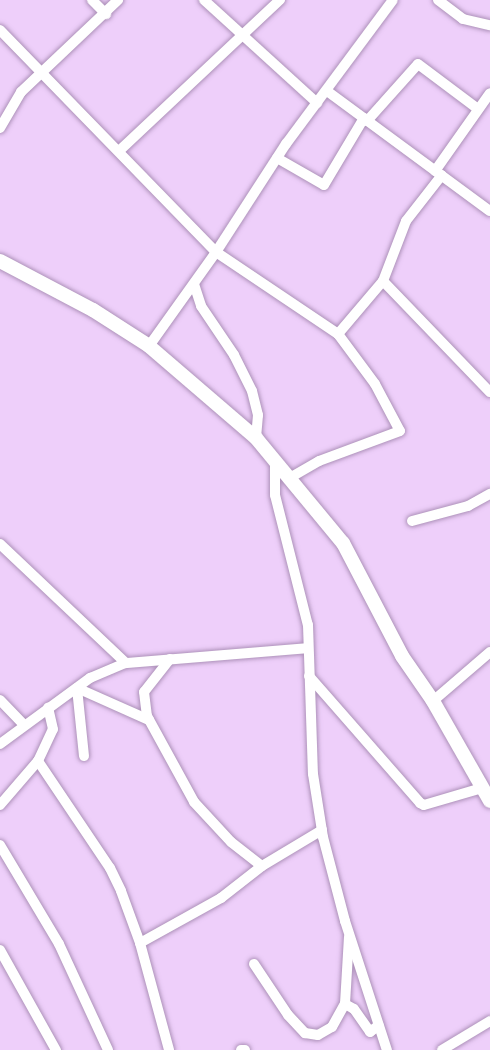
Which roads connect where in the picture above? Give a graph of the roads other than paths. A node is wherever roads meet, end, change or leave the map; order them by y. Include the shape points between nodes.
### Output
1 (92, 0) edge
2 (118, 0) edge
3 (204, 0) edge
4 (280, 0) edge
5 (393, 0) edge
6 (438, 0) edge
7 (106, 14) junction
8 (490, 25) edge
9 (0, 30) edge
10 (242, 35) junction
11 (41, 71) junction
12 (327, 91) junction
13 (490, 93) edge
14 (318, 103) junction
15 (478, 109) junction
16 (366, 120) junction
17 (0, 128) edge
18 (119, 151) junction
19 (277, 158) junction
20 (438, 173) junction
21 (490, 212) edge
22 (216, 252) junction
23 (0, 261) edge
24 (383, 281) junction
25 (194, 284) junction
26 (338, 334) junction
27 (148, 346) junction
28 (490, 392) edge
29 (256, 438) junction
30 (275, 460) junction
31 (291, 477) junction
32 (490, 494) edge
33 (412, 521) dead end
34 (0, 544) edge
35 (307, 648) junction
36 (490, 652) edge
37 (170, 658) junction
38 (126, 663) junction
39 (309, 676) junction
40 (77, 688) junction
41 (0, 700) edge
42 (433, 701) junction
43 (48, 708) junction
44 (149, 720) junction
45 (24, 725) junction
46 (0, 744) edge
47 (84, 756) dead end
48 (38, 761) junction
49 (482, 788) junction
50 (490, 801) edge
51 (0, 805) edge
52 (322, 830) junction
53 (0, 846) edge
54 (262, 866) junction
55 (349, 935) junction
56 (140, 943) junction
57 (0, 950) edge
58 (254, 964) dead end
59 (345, 1004) junction
60 (490, 1021) edge
61 (379, 1025) junction
62 (56, 1050) edge
63 (108, 1050) edge
64 (169, 1050) edge
65 (387, 1050) edge
66 (442, 1050) edge

1 - 7 street
2 - 7 street
3 - 10 street
4 - 10 street
5 - 12 street
6 - 8 street via 463,19
7 - 11 street
9 - 11 street
10 - 14 street
10 - 18 street
11 - 17 street via 21,92
11 - 18 street
12 - 14 street
12 - 16 street
13 - 15 street
14 - 19 street
15 - 16 street via 418,64
15 - 20 street
16 - 19 street via 324,185
16 - 20 street
18 - 22 street
19 - 22 street
20 - 21 street
20 - 24 street via 406,221
22 - 25 street
22 - 26 street
23 - 27 main road via 93,310
24 - 26 street
24 - 28 street
25 - 27 street
25 - 29 street via 201,306 234,355 252,391 258,416
26 - 31 street via 375,384 400,431 319,461
27 - 29 main road
29 - 30 main road
30 - 31 main road
30 - 35 street via 275,495 304,602
31 - 42 main road via 343,543 402,656
32 - 33 street via 468,506
34 - 38 street
35 - 37 street
35 - 39 street
36 - 42 street
37 - 38 street
37 - 44 street via 144,692
38 - 40 street
39 - 49 street via 420,803
39 - 52 street via 313,774
40 - 43 street
40 - 44 street
40 - 47 street
41 - 45 street
42 - 49 main road
43 - 45 street
43 - 48 street via 53,729
44 - 54 street via 194,802 239,849
45 - 46 street
48 - 51 street
48 - 56 street via 110,868
49 - 50 main road
52 - 54 street
52 - 55 street
53 - 63 street via 59,944
54 - 56 street via 221,898
55 - 59 street
55 - 61 street
56 - 64 street
57 - 62 street
58 - 59 street via 305,1033 318,1035 333,1027
59 - 61 street via 354,1009 370,1032
60 - 66 street
61 - 65 street

